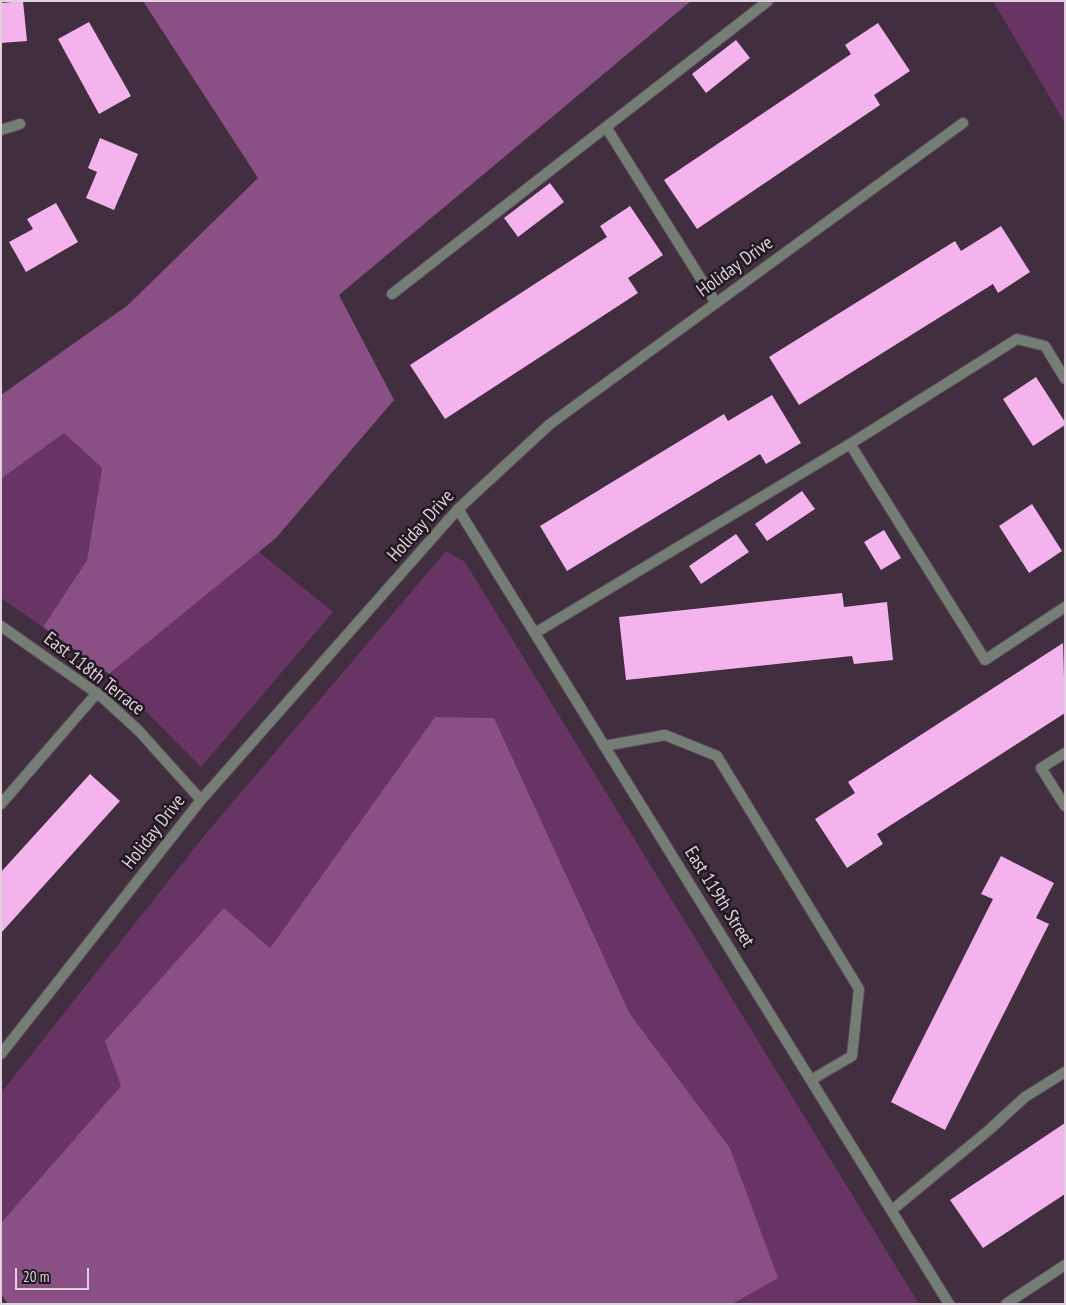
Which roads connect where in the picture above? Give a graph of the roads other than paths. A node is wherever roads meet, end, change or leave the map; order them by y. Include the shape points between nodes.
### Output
1 (768, 1) edge
2 (963, 122) dead end
3 (20, 124) dead end
4 (606, 127) junction
5 (1, 130) edge
6 (392, 294) dead end
7 (716, 303) junction
8 (1065, 379) edge
9 (850, 444) junction
10 (458, 509) junction
11 (1065, 607) edge
12 (1, 626) edge
13 (535, 633) junction
14 (96, 693) junction
15 (604, 746) junction
16 (1065, 753) edge
17 (201, 800) junction
18 (1, 804) edge
19 (1065, 806) edge
20 (1, 1054) edge
21 (1065, 1072) edge
22 (811, 1080) junction
23 (892, 1210) junction
24 (1065, 1265) edge
25 (949, 1304) edge
26 (1006, 1304) edge

1 - 4 street
2 - 7 street, Holiday Drive
3 - 5 street
4 - 6 street
4 - 7 street
7 - 10 street, Holiday Drive via 550,424
8 - 9 street via 1044,346 1017,338
9 - 11 street via 985,660
9 - 13 street
10 - 13 street, East 119th Street
10 - 17 street, Holiday Drive
12 - 14 street, East 118th Terrace
13 - 15 street, East 119th Street
14 - 17 street, East 118th Terrace via 139,731
14 - 18 street
15 - 22 street, East 119th Street
15 - 22 street via 665,735 717,756 859,989 852,1056
16 - 19 street via 1041,768
17 - 20 street, Holiday Drive
21 - 23 street via 1025,1097
22 - 23 street, East 119th Street
23 - 25 street, East 119th Street
24 - 26 street

